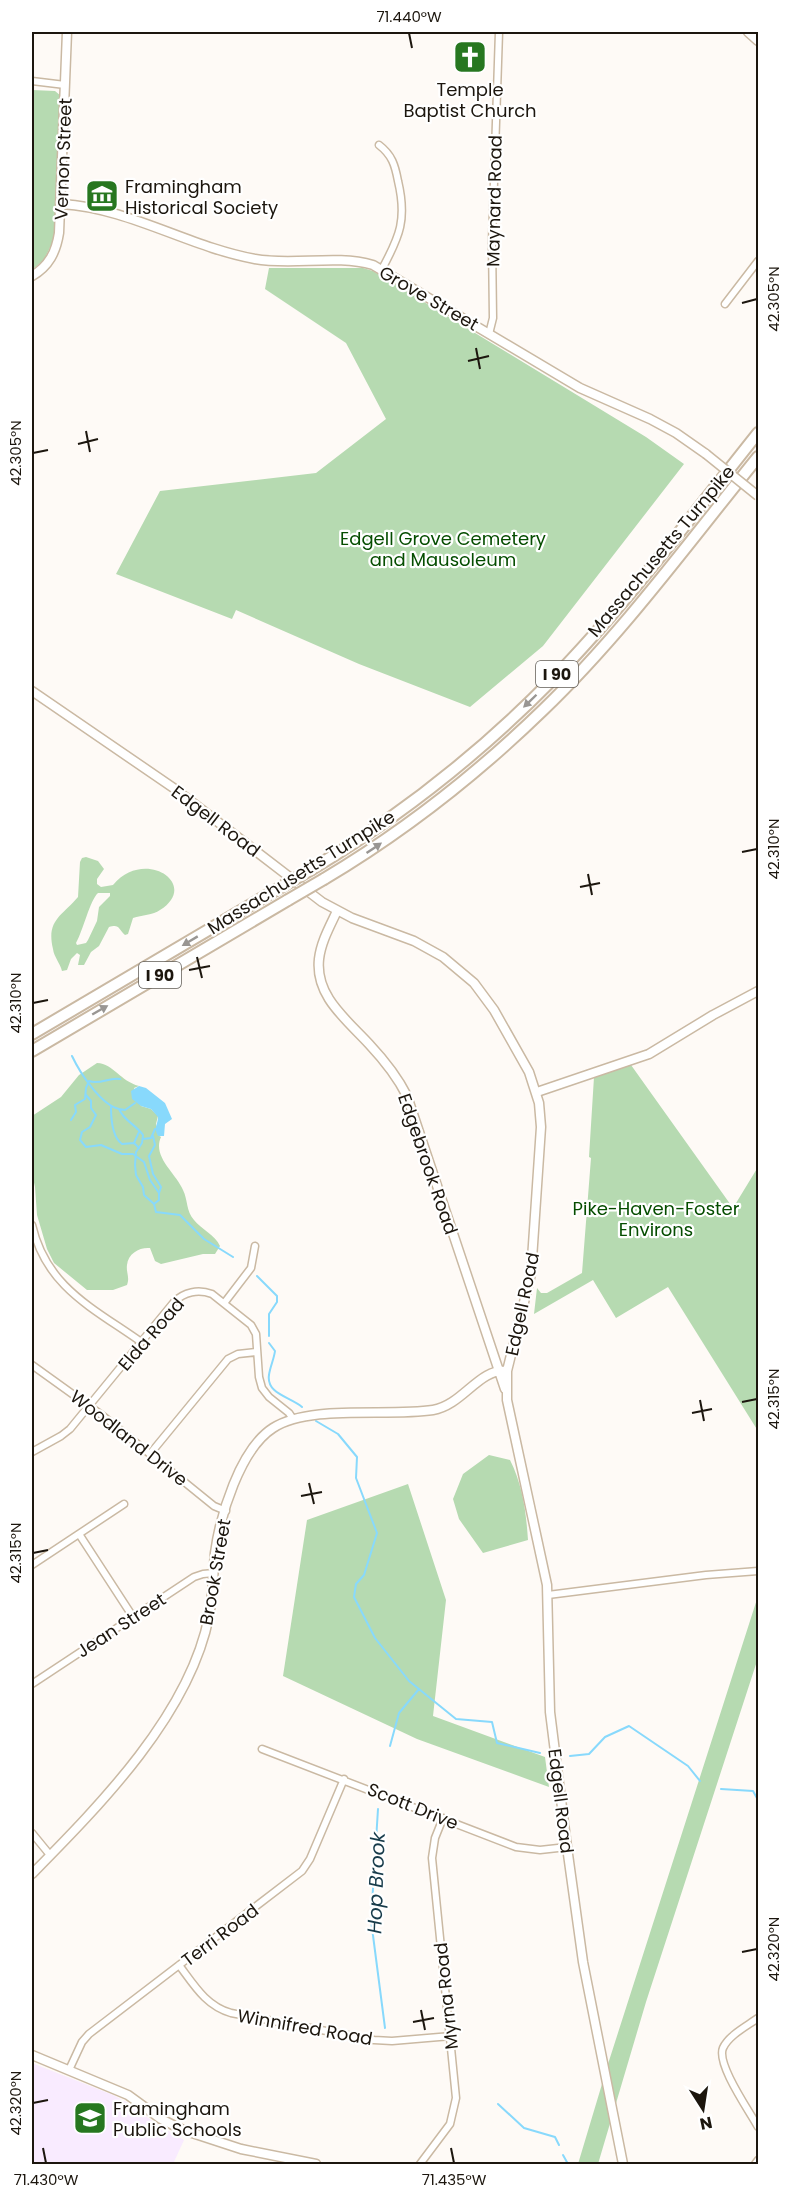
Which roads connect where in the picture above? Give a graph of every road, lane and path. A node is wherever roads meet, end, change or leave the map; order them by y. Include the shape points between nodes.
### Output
1 (67, 32) edge
2 (499, 32) edge
3 (748, 32) edge
4 (758, 41) edge
5 (32, 81) edge
6 (66, 85) junction
7 (379, 145) dead end
8 (62, 204) junction
9 (759, 261) edge
10 (382, 269) junction
11 (32, 276) edge
12 (725, 304) dead end
13 (489, 333) junction
14 (759, 433) edge
15 (759, 457) edge
16 (759, 496) edge
17 (32, 692) edge
18 (337, 911) junction
19 (759, 991) edge
20 (32, 1034) edge
21 (32, 1053) edge
22 (537, 1092) junction
23 (32, 1225) edge
24 (255, 1246) dead end
25 (225, 1302) junction
26 (141, 1342) junction
27 (257, 1352) junction
28 (32, 1365) edge
29 (497, 1371) junction
30 (507, 1371) junction
31 (506, 1391) junction
32 (90, 1406) junction
33 (292, 1419) junction
34 (32, 1452) edge
35 (150, 1454) junction
36 (124, 1504) dead end
37 (226, 1511) junction
38 (79, 1534) junction
39 (32, 1565) edge
40 (759, 1572) edge
41 (214, 1573) junction
42 (548, 1595) junction
43 (133, 1617) junction
44 (32, 1684) edge
45 (262, 1749) dead end
46 (344, 1779) junction
47 (443, 1818) junction
48 (32, 1833) edge
49 (567, 1847) junction
50 (50, 1855) junction
51 (32, 1874) edge
52 (179, 1965) junction
53 (759, 2018) edge
54 (450, 2036) junction
55 (32, 2055) edge
56 (69, 2070) junction
57 (759, 2127) edge
58 (759, 2160) edge
59 (316, 2164) edge
60 (420, 2164) edge
61 (622, 2164) edge
62 (755, 2164) edge

1 - 6 street, Vernon Street
2 - 13 street, Maynard Road via 493,318
3 - 4 street
5 - 6 street
6 - 8 street, Vernon Street
7 - 10 street via 392,159 403,207 398,240
8 - 10 street, Grove Street via 113,214 257,260 350,261
8 - 11 street, Vernon Street via 54,253
9 - 12 street
10 - 13 street, Grove Street
13 - 16 street, Grove Street, bridge via 585,391 663,426
14 -> 20 highway, Massachusetts Turnpike / I 90, bridge via 607,619 534,698 409,805 312,869
21 -> 15 highway, Massachusetts Turnpike / I 90, bridge via 372,849 497,752 544,709 625,621
17 - 18 street, Edgell Road via 174,789
18 - 22 street, Edgell Road via 424,946 474,983 524,1061
18 - 29 street, Edgebrook Road via 321,950 318,969 322,987 330,1002 392,1071 406,1096
19 - 22 street via 649,1054
22 - 30 street, Edgell Road via 541,1127 534,1251 525,1306
23 - 26 street via 39,1251 57,1278 73,1294
24 - 25 street via 251,1268
25 - 26 street, Elda Road via 206,1292 185,1294
25 - 27 street, Elda Road via 251,1325
26 - 32 street, Elda Road
27 - 33 street, Elda Road via 262,1388
27 - 35 street via 228,1359
28 - 32 street, Woodland Drive
29 - 30 street
29 - 31 street
29 - 33 street, Brook Street via 442,1408
30 - 31 street, Edgell Road
31 - 42 street, Edgell Road
32 - 34 street, Elda Road via 66,1433
32 - 35 street, Woodland Drive
33 - 37 street, Brook Street via 272,1429 253,1446
35 - 37 street, Woodland Drive via 214,1506
36 - 38 street
37 - 41 street, Brook Street
38 - 39 street
38 - 43 street
40 - 42 street
41 - 43 street, Jean Street via 194,1577
41 - 50 street, Brook Street via 200,1650 176,1701 110,1791
42 - 49 street, Edgell Road via 550,1712
43 - 44 street, Jean Street
45 - 46 street, Scott Drive
46 - 47 street, Scott Drive
46 - 52 street, Terri Road via 302,1871
47 - 49 street, Scott Drive via 524,1849
47 - 54 street, Myrna Road via 432,1858
48 - 50 street
49 - 61 street, Edgell Road via 583,1962
50 - 51 street, Brook Street
52 - 54 street, Winnifred Road via 219,2010 374,2040
52 - 56 street, Terri Road via 89,2034
53 - 57 street via 730,2038 721,2054 729,2076
54 - 60 street, Myrna Road via 456,2088 454,2116
55 - 56 street
56 - 59 street via 128,2095 183,2130 241,2150
58 - 62 street

